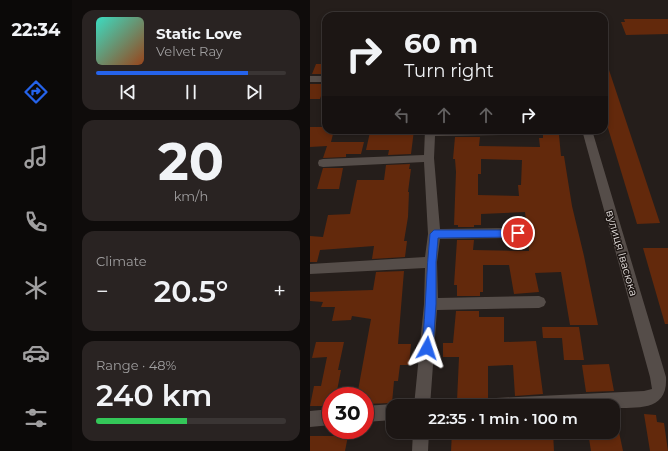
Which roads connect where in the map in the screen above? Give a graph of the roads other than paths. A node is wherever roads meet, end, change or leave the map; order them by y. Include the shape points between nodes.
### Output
1 (310, 79) edge
2 (322, 79) edge
3 (430, 134) edge
4 (588, 134) edge
5 (429, 158) junction
6 (323, 163) dead end
7 (518, 233) dead end
8 (434, 234) junction
9 (432, 262) junction
10 (310, 269) edge
11 (539, 302) dead end
12 (431, 304) junction
13 (423, 399) edge
14 (620, 400) edge
15 (386, 412) edge
16 (374, 413) edge
17 (322, 418) edge
18 (310, 419) edge
19 (421, 439) edge
20 (420, 451) edge

1 - 2 street
3 - 5 street
4 - 14 street, вулиця Івасюка via 660,386 658,394 652,398
5 - 6 street
5 - 8 street
7 - 8 street
8 - 9 street
9 - 10 street
9 - 12 street
11 - 12 street
12 - 13 street
15 - 16 street
17 - 18 street
19 - 20 street

